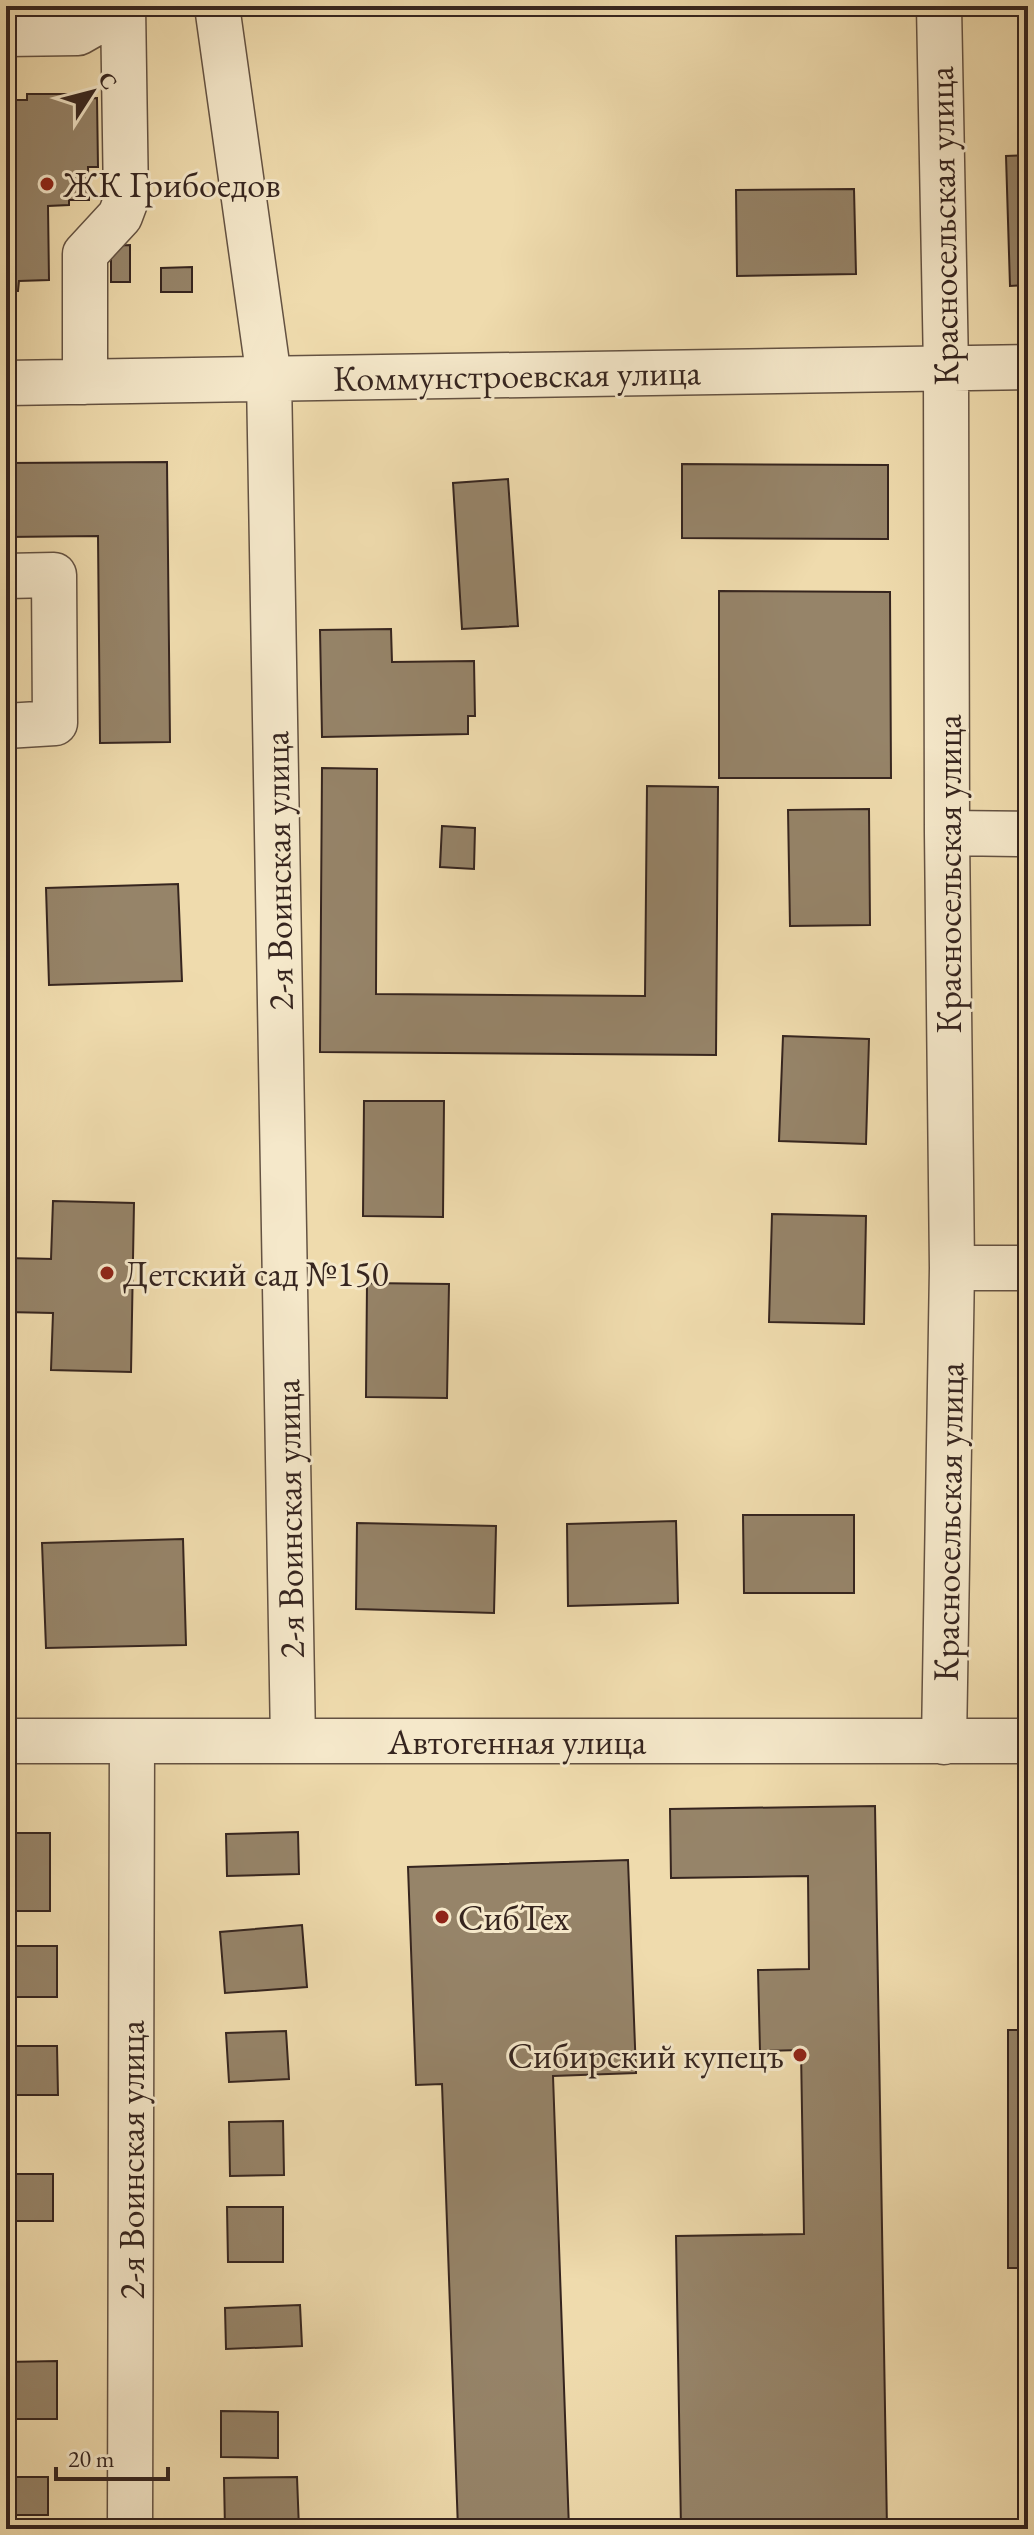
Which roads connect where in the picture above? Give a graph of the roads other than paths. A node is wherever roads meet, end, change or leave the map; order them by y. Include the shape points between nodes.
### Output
1 (103, 6) edge
2 (123, 6) edge
3 (217, 6) edge
4 (939, 6) edge
5 (6, 34) edge
6 (1028, 367) edge
7 (946, 368) junction
8 (269, 378) junction
9 (85, 382) junction
10 (6, 383) edge
11 (6, 576) edge
12 (6, 726) edge
13 (947, 833) junction
14 (1028, 834) edge
15 (952, 1268) junction
16 (1028, 1268) edge
17 (6, 1741) edge
18 (293, 1741) junction
19 (1028, 1741) edge
20 (132, 1742) junction
21 (944, 1742) junction
22 (130, 2529) edge

1 - 5 street via 92,25 78,33
2 - 9 street via 126,200 120,216 85,254
3 - 8 street, 2-я Воинская улица
4 - 7 street, Красносельская улица
6 - 7 street, Коммунстроевская улица
7 - 8 street, Коммунстроевская улица
7 - 13 street, Красносельская улица
8 - 9 street, Коммунстроевская улица
8 - 18 street, 2-я Воинская улица
9 - 10 street, Коммунстроевская улица
11 - 12 street via 54,575 55,709 55,723
13 - 14 street
13 - 15 street, Красносельская улица
15 - 16 street
15 - 21 street, Красносельская улица
17 - 20 street, Автогенная улица
18 - 20 street, Автогенная улица
18 - 21 street, Автогенная улица
19 - 21 street, Автогенная улица
20 - 22 street, 2-я Воинская улица

